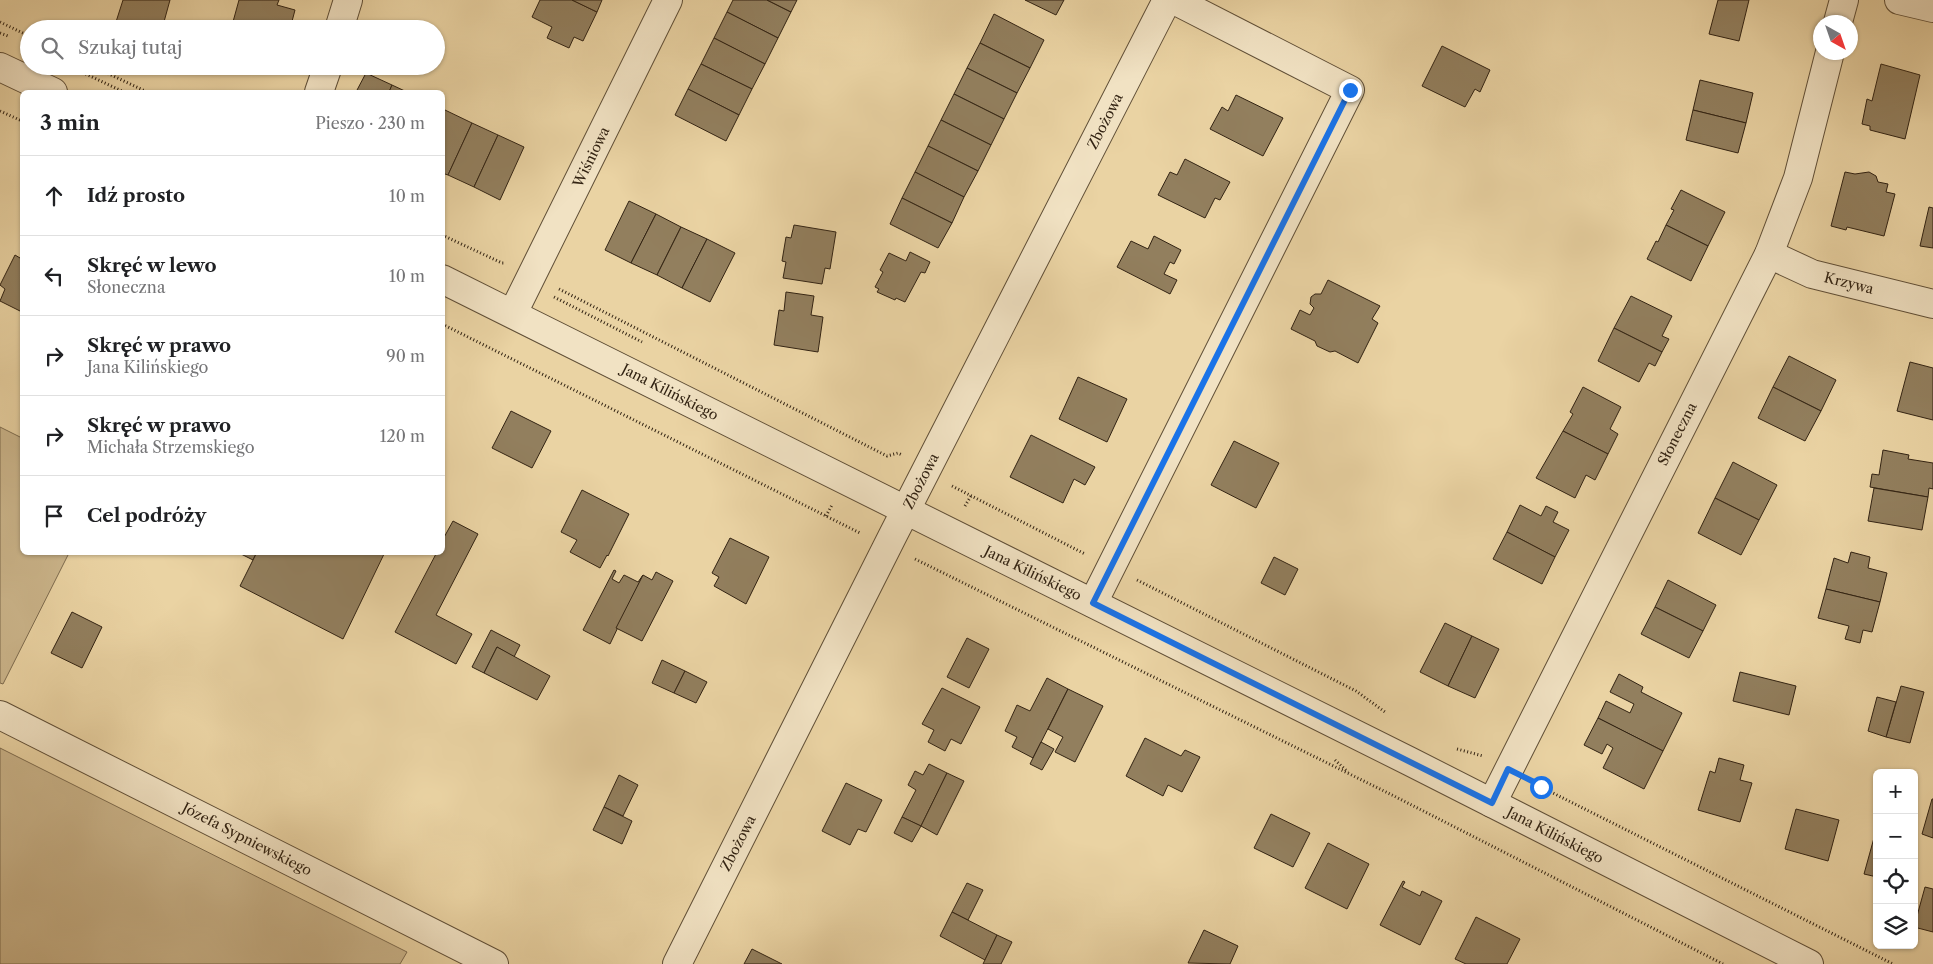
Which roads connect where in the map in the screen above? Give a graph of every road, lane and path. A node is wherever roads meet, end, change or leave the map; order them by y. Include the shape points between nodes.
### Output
1 (348, 0) edge
2 (668, 0) edge
3 (1167, 0) edge
4 (1174, 0) edge
5 (1844, 0) edge
6 (1899, 0) edge
7 (1933, 8) edge
8 (1840, 15) edge
9 (342, 20) edge
10 (0, 22) edge
11 (20, 32) edge
12 (1828, 60) edge
13 (0, 68) edge
14 (89, 75) edge
15 (111, 75) edge
16 (325, 75) edge
17 (49, 90) edge
18 (120, 90) edge
19 (143, 90) edge
20 (320, 90) edge
21 (0, 111) edge
22 (20, 121) edge
23 (1769, 254) junction
24 (445, 280) edge
25 (1933, 304) edge
26 (513, 313) junction
27 (906, 510) junction
28 (1093, 603) junction
29 (0, 715) edge
30 (1450, 746) dead end
31 (1508, 769) junction
32 (1392, 795) dead end
33 (1492, 803) junction
34 (1770, 956) edge
35 (494, 964) edge
36 (677, 964) edge
37 (1723, 964) edge
38 (1809, 964) edge
39 (1894, 964) edge

1 - 9 street
2 - 26 street, Wiśniowa
3 - 27 street, Zbożowa
4 - 28 street via 1350,90
5 - 8 street
6 - 7 street
10 - 11 path
12 - 23 street, Słoneczna via 1798,178
13 - 17 street
14 - 18 path
15 - 19 path
16 - 20 street
21 - 22 path
23 - 25 street, Krzywa via 1812,274
23 - 31 street, Słoneczna
24 - 26 street, Jana Kilińskiego
26 - 27 street, Jana Kilińskiego
27 - 28 street, Jana Kilińskiego
27 - 36 street, Zbożowa
28 - 33 street, Jana Kilińskiego
29 - 35 street, Józefa Sypniewskiego
30 - 31 path
31 - 33 street, Słoneczna
31 - 39 path
32 - 37 path
33 - 34 street, Jana Kilińskiego
34 - 38 street, Jana Kilińskiego

